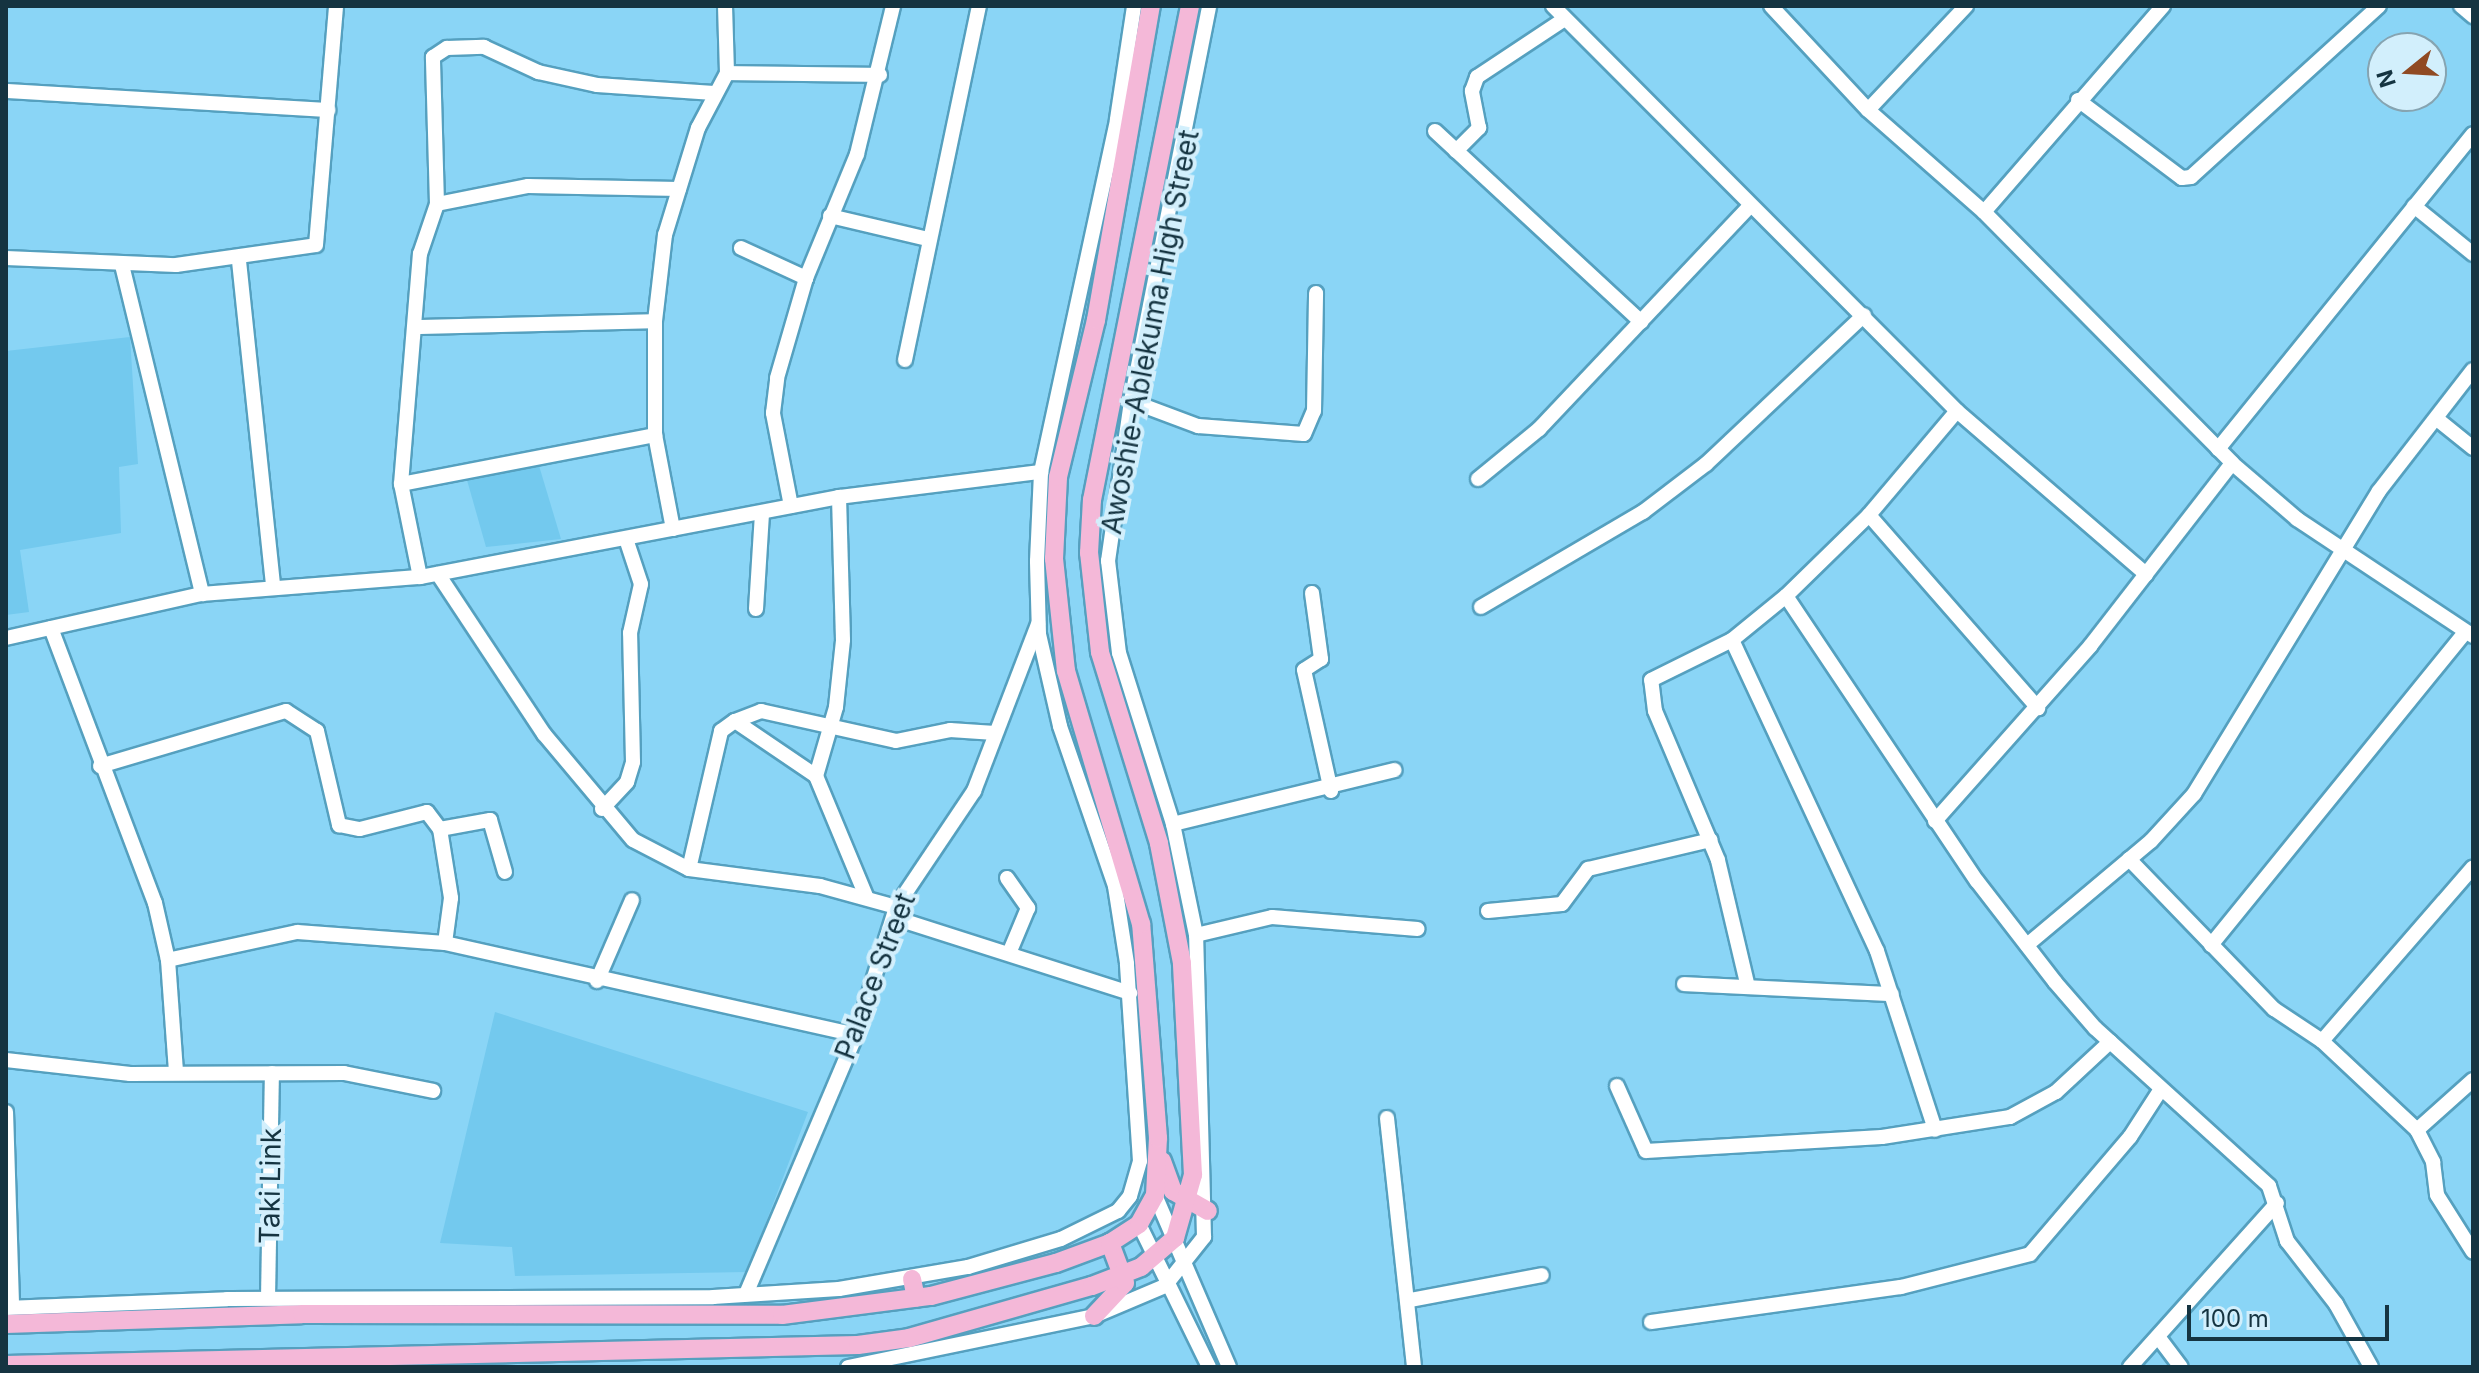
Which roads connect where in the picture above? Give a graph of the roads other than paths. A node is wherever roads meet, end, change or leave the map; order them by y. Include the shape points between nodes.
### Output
1 (336, 6) edge
2 (725, 6) edge
3 (893, 6) edge
4 (979, 6) edge
5 (1134, 6) edge
6 (1151, 6) edge
7 (1190, 6) edge
8 (1209, 6) edge
9 (1553, 6) edge
10 (1771, 6) edge
11 (1966, 6) edge
12 (2163, 6) edge
13 (2379, 6) edge
14 (2461, 6) edge
15 (2473, 16) edge
16 (1563, 20) junction
17 (727, 73) junction
18 (880, 75) junction
19 (6, 91) edge
20 (714, 93) junction
21 (2078, 100) junction
22 (1184, 101) junction
23 (328, 110) junction
24 (1868, 110) junction
25 (1435, 131) dead end
26 (2473, 134) edge
27 (1456, 151) junction
28 (679, 189) junction
29 (437, 204) junction
30 (1750, 206) junction
31 (2414, 206) junction
32 (1984, 212) junction
33 (830, 216) junction
34 (928, 239) junction
35 (741, 248) dead end
36 (2473, 254) edge
37 (6, 258) edge
38 (239, 261) junction
39 (122, 265) junction
40 (806, 278) junction
41 (1316, 293) dead end
42 (1864, 315) junction
43 (655, 321) junction
44 (1641, 322) junction
45 (417, 327) junction
46 (905, 360) dead end
47 (2473, 370) edge
48 (1131, 401) junction
49 (1957, 411) junction
50 (2437, 419) junction
51 (1048, 432) junction
52 (655, 435) junction
53 (1066, 438) junction
54 (2473, 448) edge
55 (2218, 449) junction
56 (2232, 463) junction
57 (1041, 472) junction
58 (1478, 479) dead end
59 (401, 484) junction
60 (839, 497) junction
61 (791, 506) junction
62 (762, 513) junction
63 (1869, 515) junction
64 (673, 529) junction
65 (626, 539) junction
66 (2344, 551) junction
67 (438, 574) junction
68 (2146, 574) junction
69 (420, 577) junction
70 (273, 587) junction
71 (1312, 593) dead end
72 (202, 594) junction
73 (1786, 596) junction
74 (1481, 607) dead end
75 (756, 609) dead end
76 (1038, 624) junction
77 (51, 628) junction
78 (2469, 634) edge
79 (6, 638) edge
80 (1732, 640) junction
81 (2038, 708) junction
82 (1138, 714) junction
83 (1118, 719) junction
84 (735, 721) junction
85 (832, 726) junction
86 (995, 733) junction
87 (100, 766) junction
88 (1394, 770) dead end
89 (816, 776) junction
90 (1331, 791) junction
91 (602, 809) junction
92 (1935, 821) junction
93 (1173, 824) junction
94 (440, 829) junction
95 (1711, 840) junction
96 (2129, 859) junction
97 (2473, 867) edge
98 (689, 869) junction
99 (505, 872) dead end
100 (1007, 878) dead end
101 (866, 896) junction
102 (632, 900) dead end
103 (1488, 911) dead end
104 (896, 912) junction
105 (1141, 924) junction
106 (1122, 928) junction
107 (1418, 929) dead end
108 (1196, 935) junction
109 (445, 943) junction
110 (2027, 945) junction
111 (2211, 945) junction
112 (1010, 951) junction
113 (168, 960) junction
114 (597, 981) junction
115 (1747, 983) junction
116 (1684, 984) dead end
117 (1130, 993) junction
118 (1892, 994) junction
119 (856, 1035) junction
120 (2322, 1041) junction
121 (2110, 1042) junction
122 (6, 1060) edge
123 (176, 1072) junction
124 (272, 1073) junction
125 (2473, 1080) edge
126 (1617, 1086) dead end
127 (2161, 1089) junction
128 (433, 1091) dead end
129 (6, 1112) edge
130 (1387, 1118) dead end
131 (1935, 1130) junction
132 (2417, 1130) junction
133 (1158, 1138) junction
134 (1155, 1195) junction
135 (1190, 1203) junction
136 (2277, 1203) junction
137 (1208, 1211) junction
138 (7, 1221) edge
139 (1139, 1224) junction
140 (1175, 1238) junction
141 (1110, 1243) junction
142 (2473, 1252) edge
143 (1153, 1258) junction
144 (1187, 1266) junction
145 (1126, 1274) junction
146 (1542, 1275) dead end
147 (912, 1279) junction
148 (1165, 1286) junction
149 (746, 1294) junction
150 (268, 1298) junction
151 (916, 1298) junction
152 (1410, 1300) junction
153 (131, 1310) junction
154 (8, 1313) edge
155 (1094, 1316) junction
156 (1651, 1322) dead end
157 (2159, 1338) junction
158 (858, 1345) junction
159 (6, 1365) edge
160 (855, 1366) edge
161 (1209, 1367) edge
162 (1229, 1367) edge
163 (1414, 1367) edge
164 (2130, 1367) edge
165 (2181, 1367) edge
166 (2371, 1367) edge

1 - 23 street
2 - 17 street
3 - 18 street
4 - 34 street via 949,169
5 - 51 street via 1111,147
6 - 53 main road, Awoshie-Ablekuma High Street via 1099,306
7 - 22 main road, Awoshie-Ablekuma High Street
8 - 22 street, Awoshie-Ablekuma High Street
9 - 16 street
10 - 24 street
11 - 24 street
12 - 21 street
13 - 21 street via 2191,177 2170,170
14 - 15 street
16 - 27 street via 1477,77 1472,91 1479,128
16 - 30 street
17 - 18 street
17 - 20 street
18 - 33 street
19 - 23 street
20 - 28 street
20 - 29 street via 597,85 538,72 484,47 438,51
21 - 32 street
22 - 48 street, Awoshie-Ablekuma High Street
22 - 83 main road, Awoshie-Ablekuma High Street via 1092,500 1093,608
23 - 38 street via 316,245
24 - 32 street
25 - 27 street
26 - 31 street
27 - 44 street
28 - 29 street via 528,186
28 - 43 street
29 - 45 street via 420,254
30 - 42 street
30 - 44 street
31 - 36 street
31 - 55 street
32 - 55 street
33 - 34 street
33 - 40 street
34 - 46 street
35 - 40 street
37 - 39 street
38 - 39 street
38 - 70 street
39 - 72 street
40 - 61 street via 773,398
41 - 48 street via 1314,411 1304,434 1198,426
42 - 49 street
42 - 74 street via 1763,415 1681,483
43 - 45 street
43 - 52 street
44 - 58 street
45 - 59 street
47 - 50 street
48 - 82 street, Awoshie-Ablekuma High Street via 1108,561 1119,653
49 - 63 street
49 - 68 street
50 - 54 street
50 - 66 street via 2379,491
51 - 53 main road
51 - 57 street
52 - 59 street
52 - 64 street
53 - 105 main road, Awoshie-Ablekuma High Street via 1055,513 1059,633
55 - 56 street
56 - 66 street
56 - 68 street
57 - 60 street
57 - 76 street
59 - 69 street
60 - 61 street
60 - 85 street via 843,640
61 - 62 street
62 - 64 street
62 - 75 street
63 - 73 street
63 - 81 street
64 - 65 street
65 - 67 street
65 - 91 street via 641,584 630,633 633,762 627,782
66 - 78 street
66 - 96 street via 2266,671 2217,764
67 - 69 street
67 - 91 street
68 - 81 street
69 - 70 street
70 - 72 street
71 - 90 street via 1321,659 1304,670
72 - 77 street
73 - 80 street
73 - 92 street
76 - 86 street, Palace Street
76 - 106 street via 1060,726 1095,818
77 - 79 street
77 - 87 street
78 - 111 street
80 - 95 street via 1649,685
80 - 118 street
81 - 92 street
82 - 83 main road
82 - 93 street, Awoshie-Ablekuma High Street
83 - 135 main road, Awoshie-Ablekuma High Street via 1159,843 1182,963
84 - 85 street via 761,711
84 - 89 street
84 - 98 street via 721,731
85 - 86 street via 896,741 950,730
85 - 89 street
86 - 104 street, Palace Street via 974,791
87 - 94 street via 286,711 317,731 339,825 360,829 427,812
87 - 113 street via 145,869
88 - 90 street
89 - 101 street
90 - 93 street
91 - 98 street via 633,840
92 - 110 street
93 - 108 street, Awoshie-Ablekuma High Street
94 - 99 street via 490,820
94 - 109 street via 451,898
95 - 103 street via 1588,869 1562,904
95 - 115 street
96 - 110 street
96 - 111 street
97 - 120 street
98 - 101 street
100 - 112 street via 1028,908
101 - 104 street
102 - 114 street
104 - 112 street
104 - 119 street, Palace Street
105 - 106 main road
105 - 133 main road, Awoshie-Ablekuma High Street
106 - 117 street
107 - 108 street via 1272,917
108 - 137 street, Awoshie-Ablekuma High Street
109 - 113 street via 297,932
109 - 114 street
110 - 121 street
111 - 120 street via 2274,1009
112 - 117 street
113 - 123 street
114 - 119 street
115 - 116 street
115 - 118 street
117 - 147 street via 1140,1161 1130,1196 1109,1218 1061,1239
118 - 131 street
119 - 149 street, Palace Street
120 - 132 street
121 - 127 street
121 - 131 street via 2033,1107
122 - 123 street
123 - 124 street
124 - 128 street via 344,1073
124 - 150 street, Taki Link
125 - 132 street
126 - 131 street via 1646,1151
127 - 136 street via 2261,1177
127 - 156 street via 2130,1137 2030,1254 1901,1287
129 - 138 street
130 - 152 street
132 - 142 street via 2433,1162 2437,1195
133 - 134 main road, Awoshie-Ablekuma High Street
133 - 135 main road via 1167,1182
134 - 139 main road, Awoshie-Ablekuma High Street
134 - 140 street
135 - 137 main road
135 - 140 main road, Awoshie-Ablekuma High Street
136 - 157 street
136 - 166 street via 2287,1241 2336,1304
137 - 144 street, Awoshie-Ablekuma High Street
138 - 154 street
139 - 141 main road
139 - 143 street
140 - 143 main road
140 - 144 street
141 - 145 main road
141 - 151 main road
143 - 145 main road
143 - 148 street
144 - 148 street
144 - 162 street
145 - 155 main road via 1121,1291
145 - 158 main road via 1015,1311
146 - 152 street
147 - 149 street
147 - 151 main road
148 - 155 street
148 - 161 street
149 - 150 street
150 - 153 street
151 - 153 main road via 712,1317
152 - 163 street
153 - 154 main road
155 - 160 street
157 - 164 street
157 - 165 street
158 - 159 main road
158 - 160 main road

